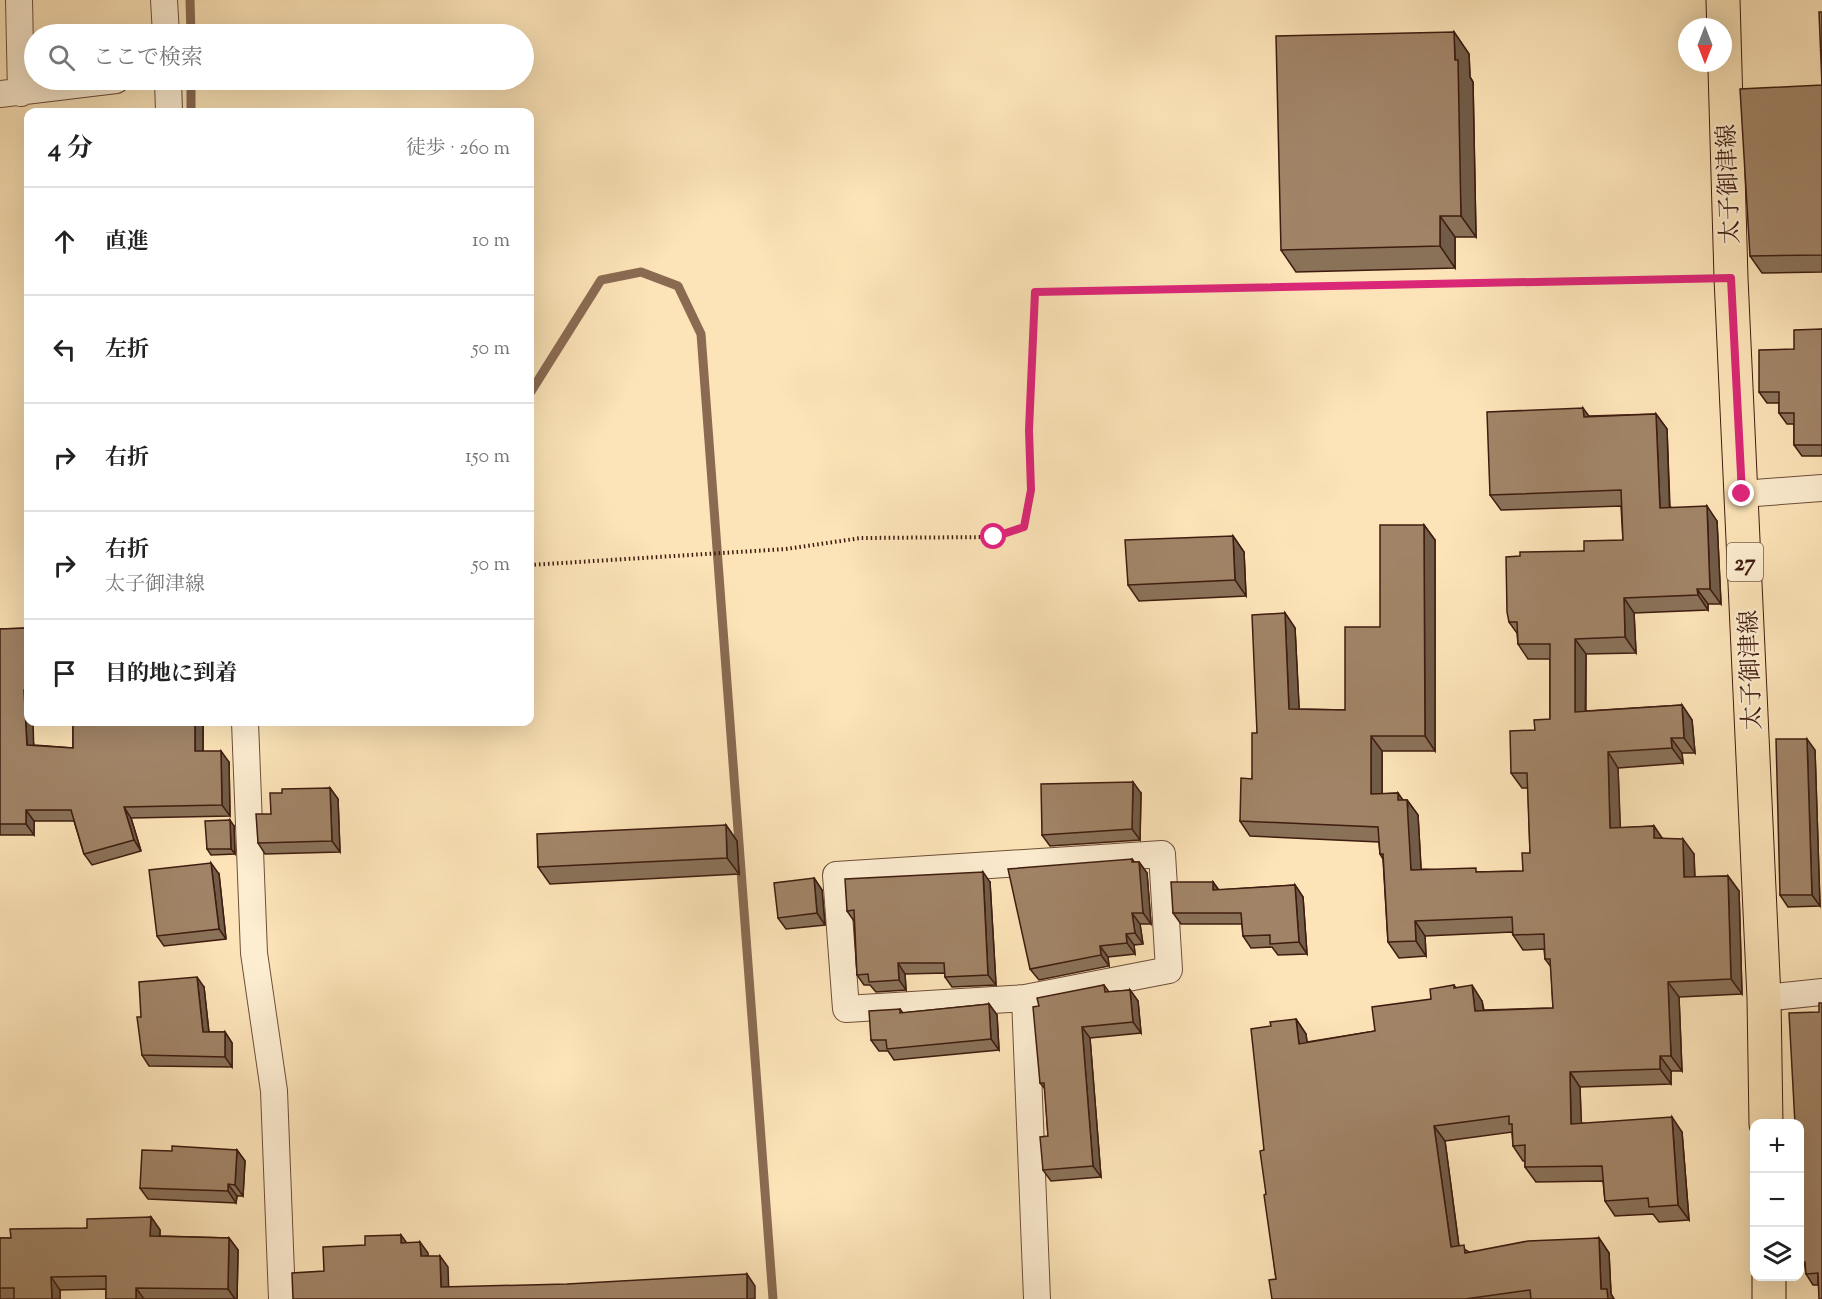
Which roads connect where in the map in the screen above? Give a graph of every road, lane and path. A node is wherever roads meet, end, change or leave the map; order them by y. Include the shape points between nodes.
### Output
1 (19, 0) edge
2 (164, 0) edge
3 (1723, 0) edge
4 (165, 24) edge
5 (40, 90) edge
6 (168, 90) edge
7 (10, 94) edge
8 (169, 108) edge
9 (1731, 278) junction
10 (1822, 488) edge
11 (1742, 494) junction
12 (534, 565) edge
13 (245, 726) edge
14 (1822, 992) edge
15 (1025, 998) junction
16 (1764, 998) junction
17 (1766, 1119) edge
18 (1769, 1281) edge
19 (282, 1299) edge
20 (1037, 1299) edge
21 (1769, 1299) edge

1 - 7 street
2 - 4 street
3 - 9 main road, 太子御津線 / 27
5 - 7 street
6 - 8 street
9 - 11 main road, 太子御津線 / 27
9 - 12 path via 1035,292 1029,430 1031,490 1024,527 994,537 861,538 786,549
10 - 11 street
11 - 16 main road, 太子御津線 / 27
13 - 19 street via 254,953 274,1091
14 - 16 street
15 - 15 street via 1169,970 1162,854 836,875 846,1009
15 - 20 street
16 - 17 main road, 太子御津線 / 27
18 - 21 main road

